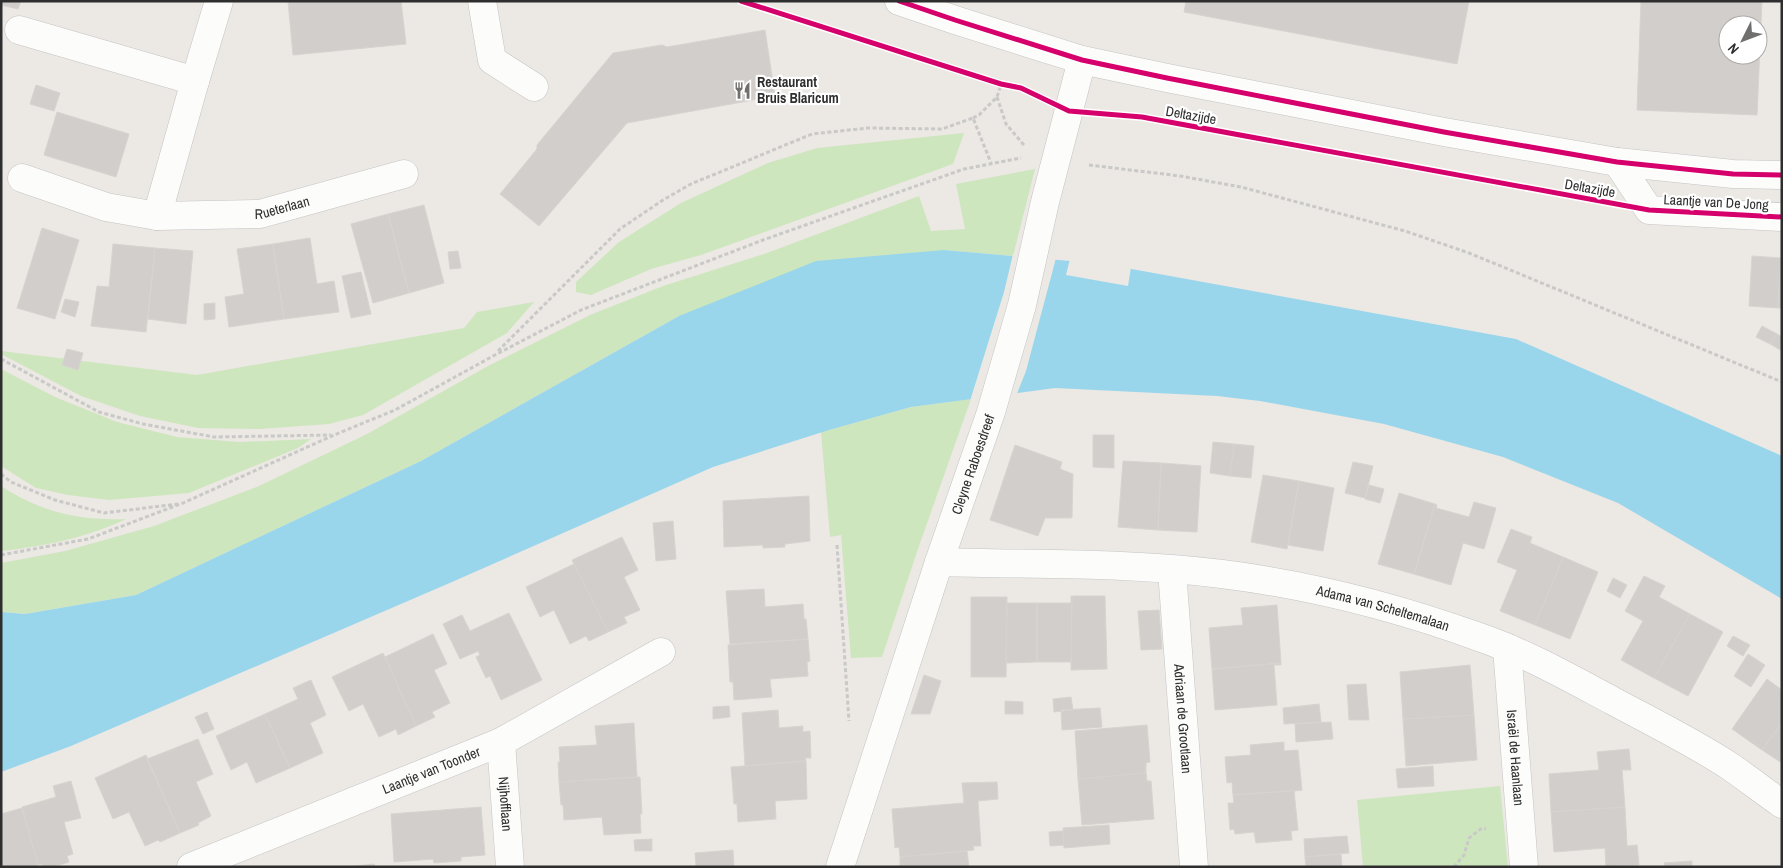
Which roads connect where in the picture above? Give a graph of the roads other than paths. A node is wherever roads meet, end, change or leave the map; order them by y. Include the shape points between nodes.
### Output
1 (219, 1) edge
2 (482, 1) edge
3 (899, 1) edge
4 (19, 30) dead end
5 (1082, 60) junction
6 (195, 81) junction
7 (534, 87) dead end
8 (1617, 162) junction
9 (404, 174) dead end
10 (1782, 175) edge
11 (22, 178) dead end
12 (157, 216) junction
13 (1782, 217) edge
14 (939, 562) junction
15 (1172, 570) junction
16 (1507, 648) junction
17 (661, 652) dead end
18 (501, 742) junction
19 (1782, 804) edge
20 (842, 865) edge
21 (191, 867) edge
22 (510, 867) edge
23 (1194, 867) edge
24 (1524, 867) edge

1 - 6 street
2 - 7 street via 492,60
3 - 5 street
4 - 6 street
5 - 8 street via 1444,132
5 - 14 street, Cleyne Raboesdreef via 1046,159 1045,202 1022,305 991,412
6 - 12 street
8 - 10 street via 1733,174
8 - 13 street, Laantje van De Jong via 1649,210
9 - 12 street, Rueterlaan via 260,214
11 - 12 street, Rueterlaan via 106,207
14 - 15 street, Adama van Scheltemalaan
14 - 20 street, Cleyne Raboesdreef
15 - 16 street, Adama van Scheltemalaan via 1229,575 1344,595
15 - 23 street, Adriaan de Grootlaan
16 - 19 street, Adama van Scheltemalaan via 1570,677 1670,732 1730,767
16 - 24 street, Israël de Haanlaan
17 - 18 street, Laantje van Toonder
18 - 21 street, Laantje van Toonder
18 - 22 street, Nijhofflaan

